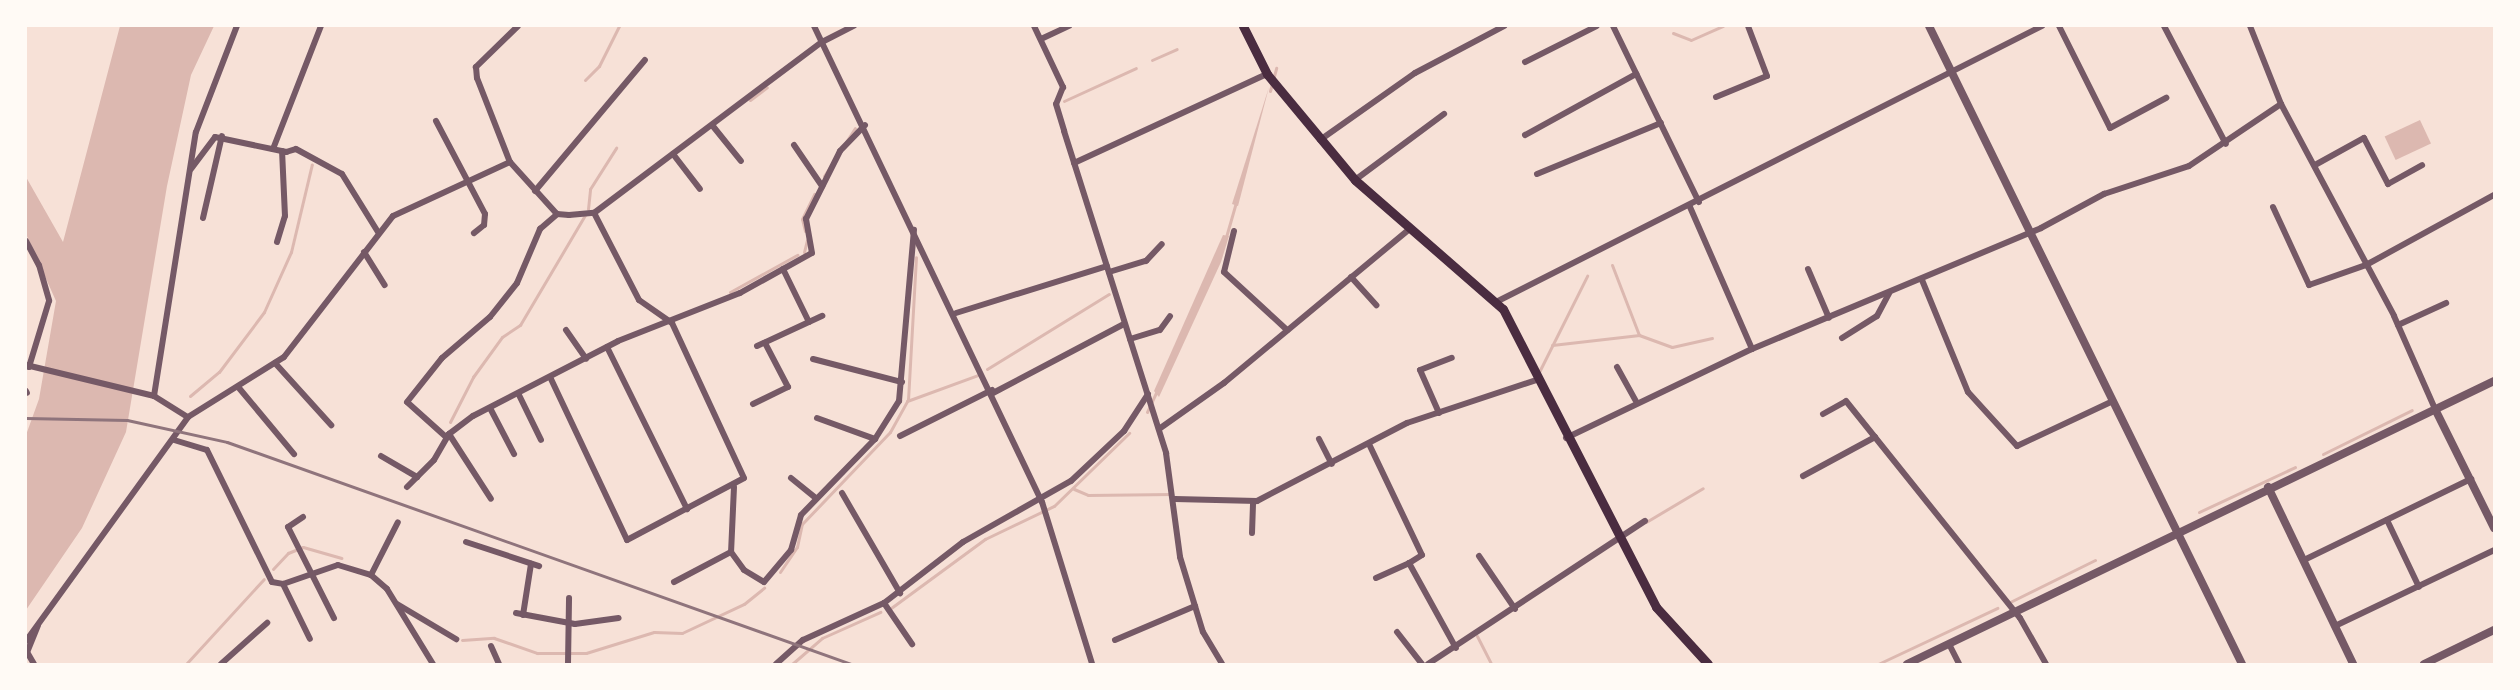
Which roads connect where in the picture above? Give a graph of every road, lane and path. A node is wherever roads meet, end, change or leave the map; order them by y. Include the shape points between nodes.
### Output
1 (237, 26) edge
2 (321, 26) edge
3 (518, 26) edge
4 (814, 26) edge
5 (854, 26) edge
6 (1034, 26) edge
7 (1069, 26) edge
8 (1243, 26) edge
9 (1504, 26) edge
10 (1597, 26) edge
11 (1613, 26) edge
12 (1748, 26) edge
13 (1929, 26) edge
14 (2042, 26) edge
15 (2059, 26) edge
16 (2164, 26) edge
17 (2250, 26) edge
18 (1041, 39) junction
19 (822, 42) junction
20 (645, 60) dead end
21 (1525, 62) dead end
22 (1950, 69) junction
23 (1267, 74) junction
24 (1636, 74) junction
25 (1716, 97) dead end
26 (2166, 98) dead end
27 (2281, 104) junction
28 (1444, 114) dead end
29 (436, 121) dead end
30 (1661, 123) junction
31 (865, 125) junction
32 (714, 127) junction
33 (1525, 135) dead end
34 (222, 136) junction
35 (1320, 140) junction
36 (2226, 144) junction
37 (794, 145) dead end
38 (273, 149) junction
39 (282, 151) junction
40 (673, 154) junction
41 (741, 161) dead end
42 (510, 162) junction
43 (1074, 163) junction
44 (2315, 165) junction
45 (2422, 165) dead end
46 (191, 170) junction
47 (1537, 174) dead end
48 (1355, 180) junction
49 (469, 181) junction
50 (822, 186) junction
51 (700, 189) dead end
52 (535, 191) junction
53 (2494, 195) edge
54 (1699, 202) junction
55 (1690, 207) junction
56 (2272, 207) dead end
57 (557, 213) junction
58 (594, 213) junction
59 (203, 218) dead end
60 (915, 229) junction
61 (1408, 230) junction
62 (1233, 231) dead end
63 (378, 232) junction
64 (474, 233) dead end
65 (2030, 233) junction
66 (26, 240) edge
67 (277, 242) dead end
68 (1162, 244) dead end
69 (364, 252) junction
70 (2366, 265) junction
71 (783, 269) junction
72 (1108, 269) junction
73 (1808, 269) dead end
74 (1351, 276) junction
75 (1922, 280) junction
76 (384, 285) dead end
77 (1889, 293) junction
78 (1496, 302) junction
79 (2446, 303) dead end
80 (1376, 305) dead end
81 (956, 313) junction
82 (822, 316) dead end
83 (1170, 316) dead end
84 (1829, 318) junction
85 (809, 322) junction
86 (672, 323) junction
87 (1125, 324) junction
88 (2398, 325) junction
89 (566, 330) dead end
90 (1287, 330) junction
91 (1842, 338) dead end
92 (1130, 339) junction
93 (765, 343) junction
94 (607, 346) junction
95 (758, 346) dead end
96 (1752, 349) junction
97 (1452, 358) dead end
98 (586, 359) junction
99 (813, 359) dead end
100 (275, 363) junction
101 (30, 367) edge
102 (1617, 367) dead end
103 (551, 378) junction
104 (1536, 380) junction
105 (2494, 381) edge
106 (903, 382) junction
107 (239, 388) junction
108 (992, 392) junction
109 (1148, 394) junction
110 (519, 395) junction
111 (154, 396) junction
112 (1636, 401) junction
113 (2113, 401) junction
114 (753, 404) dead end
115 (490, 408) junction
116 (2435, 409) junction
117 (1439, 413) dead end
118 (1823, 414) dead end
119 (188, 417) junction
120 (817, 418) dead end
121 (331, 424) dead end
122 (1159, 429) junction
123 (448, 436) junction
124 (900, 436) dead end
125 (1875, 437) junction
126 (1566, 438) junction
127 (875, 439) junction
128 (1319, 439) dead end
129 (174, 440) junction
130 (541, 440) dead end
131 (1369, 444) junction
132 (294, 454) dead end
133 (514, 454) dead end
134 (381, 456) dead end
135 (1332, 464) junction
136 (1803, 476) dead end
137 (417, 477) junction
138 (792, 478) dead end
139 (2470, 479) junction
140 (407, 486) dead end
141 (735, 487) junction
142 (2268, 487) junction
143 (842, 493) dead end
144 (816, 498) junction
145 (1175, 499) junction
146 (491, 500) dead end
147 (1042, 501) junction
148 (1252, 501) junction
149 (687, 509) junction
150 (303, 517) dead end
151 (2387, 520) junction
152 (1645, 521) dead end
153 (398, 522) dead end
154 (2494, 528) edge
155 (2177, 532) junction
156 (1252, 533) dead end
157 (1618, 541) junction
158 (466, 542) dead end
159 (2494, 550) edge
160 (731, 552) junction
161 (1479, 556) dead end
162 (2304, 560) junction
163 (1409, 563) junction
164 (531, 564) junction
165 (539, 566) dead end
166 (312, 574) junction
167 (370, 575) junction
168 (1376, 578) dead end
169 (674, 582) dead end
170 (284, 584) junction
171 (2419, 587) junction
172 (900, 592) junction
173 (569, 598) dead end
174 (395, 603) junction
175 (884, 603) junction
176 (1195, 606) junction
177 (1515, 609) junction
178 (2015, 613) junction
179 (334, 618) dead end
180 (619, 618) dead end
181 (568, 621) junction
182 (267, 623) dead end
183 (38, 624) junction
184 (2335, 626) junction
185 (2494, 630) edge
186 (1397, 632) dead end
187 (310, 639) dead end
188 (456, 639) dead end
189 (1115, 640) dead end
190 (26, 641) edge
191 (912, 644) dead end
192 (1949, 644) junction
193 (491, 646) dead end
194 (1456, 648) junction
195 (26, 654) edge
196 (567, 662) edge
197 (34, 664) edge
198 (221, 664) edge
199 (433, 664) edge
200 (499, 664) edge
201 (776, 664) edge
202 (1092, 664) edge
203 (1222, 664) edge
204 (1422, 664) edge
205 (1428, 664) edge
206 (1708, 664) edge
207 (1907, 664) edge
208 (1959, 664) edge
209 (2046, 664) edge
210 (2242, 664) edge
211 (2353, 664) edge
212 (2424, 664) edge

1 - 46 street via 196,132
2 - 38 street
3 - 42 street via 476,67
4 - 19 street
5 - 19 street
6 - 18 street
7 - 18 street
8 - 23 main road
9 - 35 street via 1415,73
10 - 21 street
11 - 24 street
12 - 25 street via 1767,76
13 - 22 street
14 - 22 street
15 - 26 street via 2110,128
16 - 36 street
17 - 27 street
18 - 43 street via 1063,87 1056,104
19 - 31 street
19 - 32 street
20 - 52 street
22 - 54 street
22 - 65 street
23 - 35 main road
23 - 43 street
24 - 30 street
24 - 33 street
27 - 36 street
27 - 44 street
28 - 48 street
29 - 49 street
30 - 47 street
30 - 54 street
31 - 50 street via 840,151
31 - 60 street
32 - 40 street
32 - 41 street
34 - 38 street
34 - 46 street via 215,137
34 - 59 street
35 - 48 main road
36 - 65 street via 2189,166 2104,194
37 - 50 street
38 - 39 street
39 - 63 street via 296,149 342,174
39 - 67 street via 285,216
40 - 51 street
40 - 58 street
42 - 49 street
42 - 52 street
43 - 72 street
44 - 45 street via 2364,138 2388,184
44 - 70 street
46 - 111 street
48 - 61 main road
49 - 63 street via 393,216
49 - 64 street via 485,214 484,225
50 - 71 street via 806,219 812,253
52 - 57 street
53 - 70 street
54 - 55 street
55 - 78 street
55 - 96 street
56 - 70 street via 2308,285
57 - 58 street
57 - 123 street via 540,228 517,283 490,317 442,358 407,402
58 - 86 street via 639,300
60 - 81 street
60 - 106 street
61 - 74 street
61 - 78 main road
62 - 90 street via 1224,272
63 - 69 street
65 - 75 street
65 - 113 street
66 - 101 street via 39,265 49,301
68 - 72 street via 1146,261
69 - 76 street
69 - 100 street via 320,314
70 - 88 street
71 - 85 street
71 - 86 street
72 - 81 street
72 - 87 street
73 - 84 street
74 - 80 street
74 - 90 street
75 - 77 street
75 - 113 street via 1963,384 2018,446
77 - 84 street
77 - 91 street via 1877,316
78 - 104 main road
79 - 88 street
81 - 108 street
82 - 85 street
83 - 92 street via 1160,330
84 - 96 street
85 - 93 street
86 - 94 street
86 - 141 street via 744,478
87 - 92 street
87 - 108 street
88 - 116 street
89 - 98 street
90 - 122 street
92 - 109 street
93 - 95 street
93 - 114 street via 788,387
94 - 98 street
94 - 149 street
96 - 112 street
97 - 117 street via 1420,370
98 - 103 street
99 - 106 street
100 - 107 street
100 - 121 street
101 - 111 street
102 - 112 street
103 - 110 street
103 - 149 street via 627,540
104 - 126 main road
104 - 131 street via 1407,423
105 - 116 street
106 - 127 street via 898,401
107 - 119 street
107 - 132 street
108 - 124 street
108 - 147 street
109 - 122 street
109 - 147 street via 1099,458
110 - 115 street
110 - 130 street
111 - 119 street
112 - 126 street
113 - 155 street
115 - 123 street
115 - 133 street
116 - 139 street
116 - 142 street
118 - 125 street via 1846,401
119 - 129 street
120 - 127 street
122 - 145 street
123 - 137 street
123 - 146 street
125 - 136 street
125 - 178 street
126 - 157 main road
127 - 144 street
128 - 135 street
129 - 170 street via 207,450 266,573 272,582
129 - 183 street via 151,462
131 - 135 street
131 - 163 street via 1422,555
134 - 137 street
135 - 148 street
137 - 140 street
138 - 144 street
139 - 151 street
139 - 154 street
141 - 149 street
141 - 160 street
142 - 155 street
142 - 162 street
143 - 172 street
144 - 160 street via 794,526 791,550 764,582 744,570
145 - 148 street
145 - 176 street via 1180,557
147 - 172 street via 955,547
147 - 202 street
148 - 156 street
150 - 166 street via 288,526
151 - 162 street
151 - 171 street
152 - 157 street
153 - 167 street
155 - 178 street
155 - 210 street
157 - 177 street
157 - 206 main road via 1656,607
158 - 164 street
159 - 171 street
160 - 169 street
161 - 177 street
162 - 184 street
163 - 168 street
163 - 194 street
164 - 165 street
164 - 181 street via 520,614
166 - 167 street via 338,565
166 - 170 street
166 - 179 street
167 - 174 street
170 - 187 street
171 - 184 street
172 - 175 street
173 - 181 street
174 - 188 street
174 - 199 street
175 - 191 street
175 - 201 street via 803,640
176 - 189 street
176 - 203 street via 1212,653
177 - 194 street
178 - 192 street
178 - 209 street
180 - 181 street
181 - 196 street
182 - 198 street
183 - 190 street
183 - 195 street
184 - 211 street
185 - 212 street
186 - 204 street
192 - 207 street
192 - 208 street
193 - 200 street
194 - 205 street
195 - 197 street

